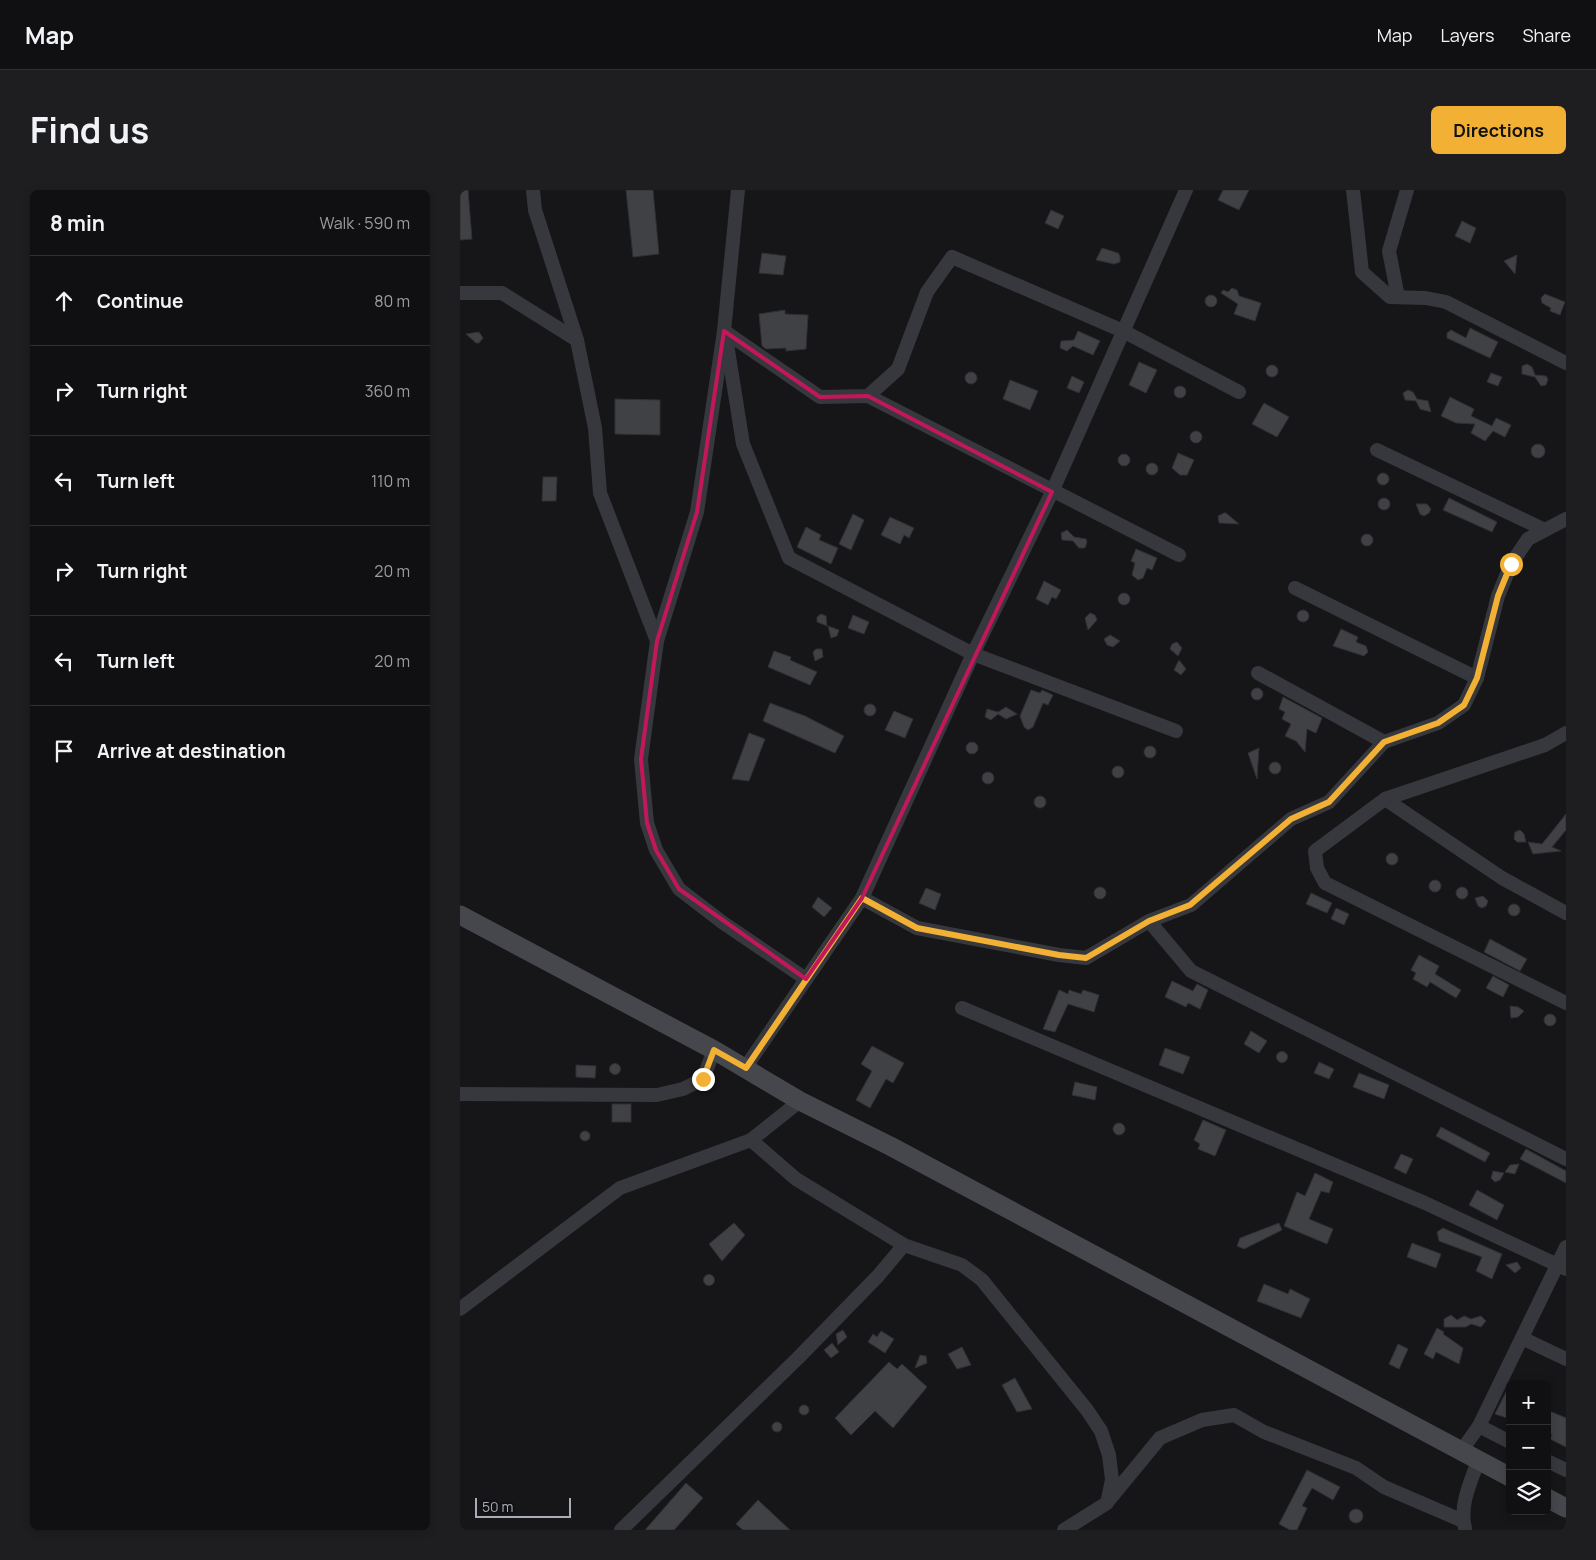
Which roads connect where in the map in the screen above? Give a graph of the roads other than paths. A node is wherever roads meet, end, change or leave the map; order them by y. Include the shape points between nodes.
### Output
1 (533, 190) edge
2 (738, 190) edge
3 (1186, 190) edge
4 (1353, 190) edge
5 (1407, 190) edge
6 (460, 293) edge
7 (1398, 297) junction
8 (724, 331) junction
9 (1123, 331) junction
10 (577, 340) junction
11 (1566, 363) edge
12 (1239, 392) dead end
13 (868, 396) junction
14 (1377, 450) dead end
15 (1052, 492) junction
16 (1566, 519) edge
17 (1545, 530) junction
18 (1179, 555) dead end
19 (1295, 588) dead end
20 (658, 641) junction
21 (973, 654) junction
22 (1258, 673) dead end
23 (1477, 678) junction
24 (1176, 732) dead end
25 (1566, 733) edge
26 (1384, 742) junction
27 (1385, 799) junction
28 (862, 898) junction
29 (1566, 913) edge
30 (460, 915) edge
31 (1149, 921) junction
32 (806, 979) junction
33 (1566, 1003) edge
34 (962, 1008) dead end
35 (714, 1050) junction
36 (746, 1068) junction
37 (460, 1094) edge
38 (800, 1101) junction
39 (752, 1140) junction
40 (1566, 1159) edge
41 (904, 1245) junction
42 (1566, 1247) edge
43 (1562, 1267) edge
44 (460, 1309) edge
45 (1524, 1339) junction
46 (1566, 1358) edge
47 (1479, 1426) junction
48 (1506, 1440) edge
49 (1462, 1450) junction
50 (1479, 1460) junction
51 (1551, 1463) edge
52 (1566, 1470) edge
53 (1506, 1475) edge
54 (1551, 1500) edge
55 (1107, 1503) junction
56 (1566, 1508) edge
57 (1464, 1526) edge
58 (620, 1530) edge
59 (1064, 1530) edge

1 - 10 street via 535,210
2 - 8 street
3 - 9 street
4 - 7 street via 1362,272 1390,297
5 - 7 street via 1389,250
6 - 10 street via 502,293
7 - 11 street via 1446,302
8 - 13 street via 820,397
8 - 20 street via 697,512
8 - 21 street via 743,444 789,558
9 - 12 street
9 - 13 street via 952,257 927,292 898,368
9 - 15 street
10 - 20 street via 595,428 600,493
13 - 15 street
14 - 17 street
15 - 18 street
15 - 21 street
16 - 17 street
17 - 23 street via 1528,539 1511,564 1498,596
19 - 23 street
20 - 32 street via 641,758 647,823 656,850 679,889
21 - 24 street
21 - 28 street
22 - 26 street
23 - 26 street via 1464,705 1438,723
25 - 27 street via 1545,745
26 - 31 street via 1329,802 1291,819 1190,905
27 - 29 street via 1502,878
27 - 33 street via 1315,851 1317,868 1324,883
28 - 31 street via 917,928 1086,958
28 - 32 street
30 - 35 main road
31 - 40 street via 1190,971
32 - 36 street
34 - 43 street via 1425,1203
35 - 36 main road
35 - 37 street via 703,1079 683,1089 657,1095
36 - 38 main road
38 - 39 street
38 - 49 main road
39 - 41 street via 796,1179
39 - 44 street via 620,1188
41 - 55 street via 962,1265 982,1280 1087,1410 1101,1431 1109,1455 1112,1480
41 - 58 street via 798,1358
42 - 43 street
43 - 45 street
45 - 46 street
45 - 47 street
47 - 48 street
47 - 49 street
49 - 50 main road
50 - 53 main road
50 - 57 street via 1465,1499
51 - 52 street
54 - 56 main road
55 - 57 street via 1160,1438 1202,1420 1234,1415 1264,1432 1356,1468 1384,1487
55 - 59 street

